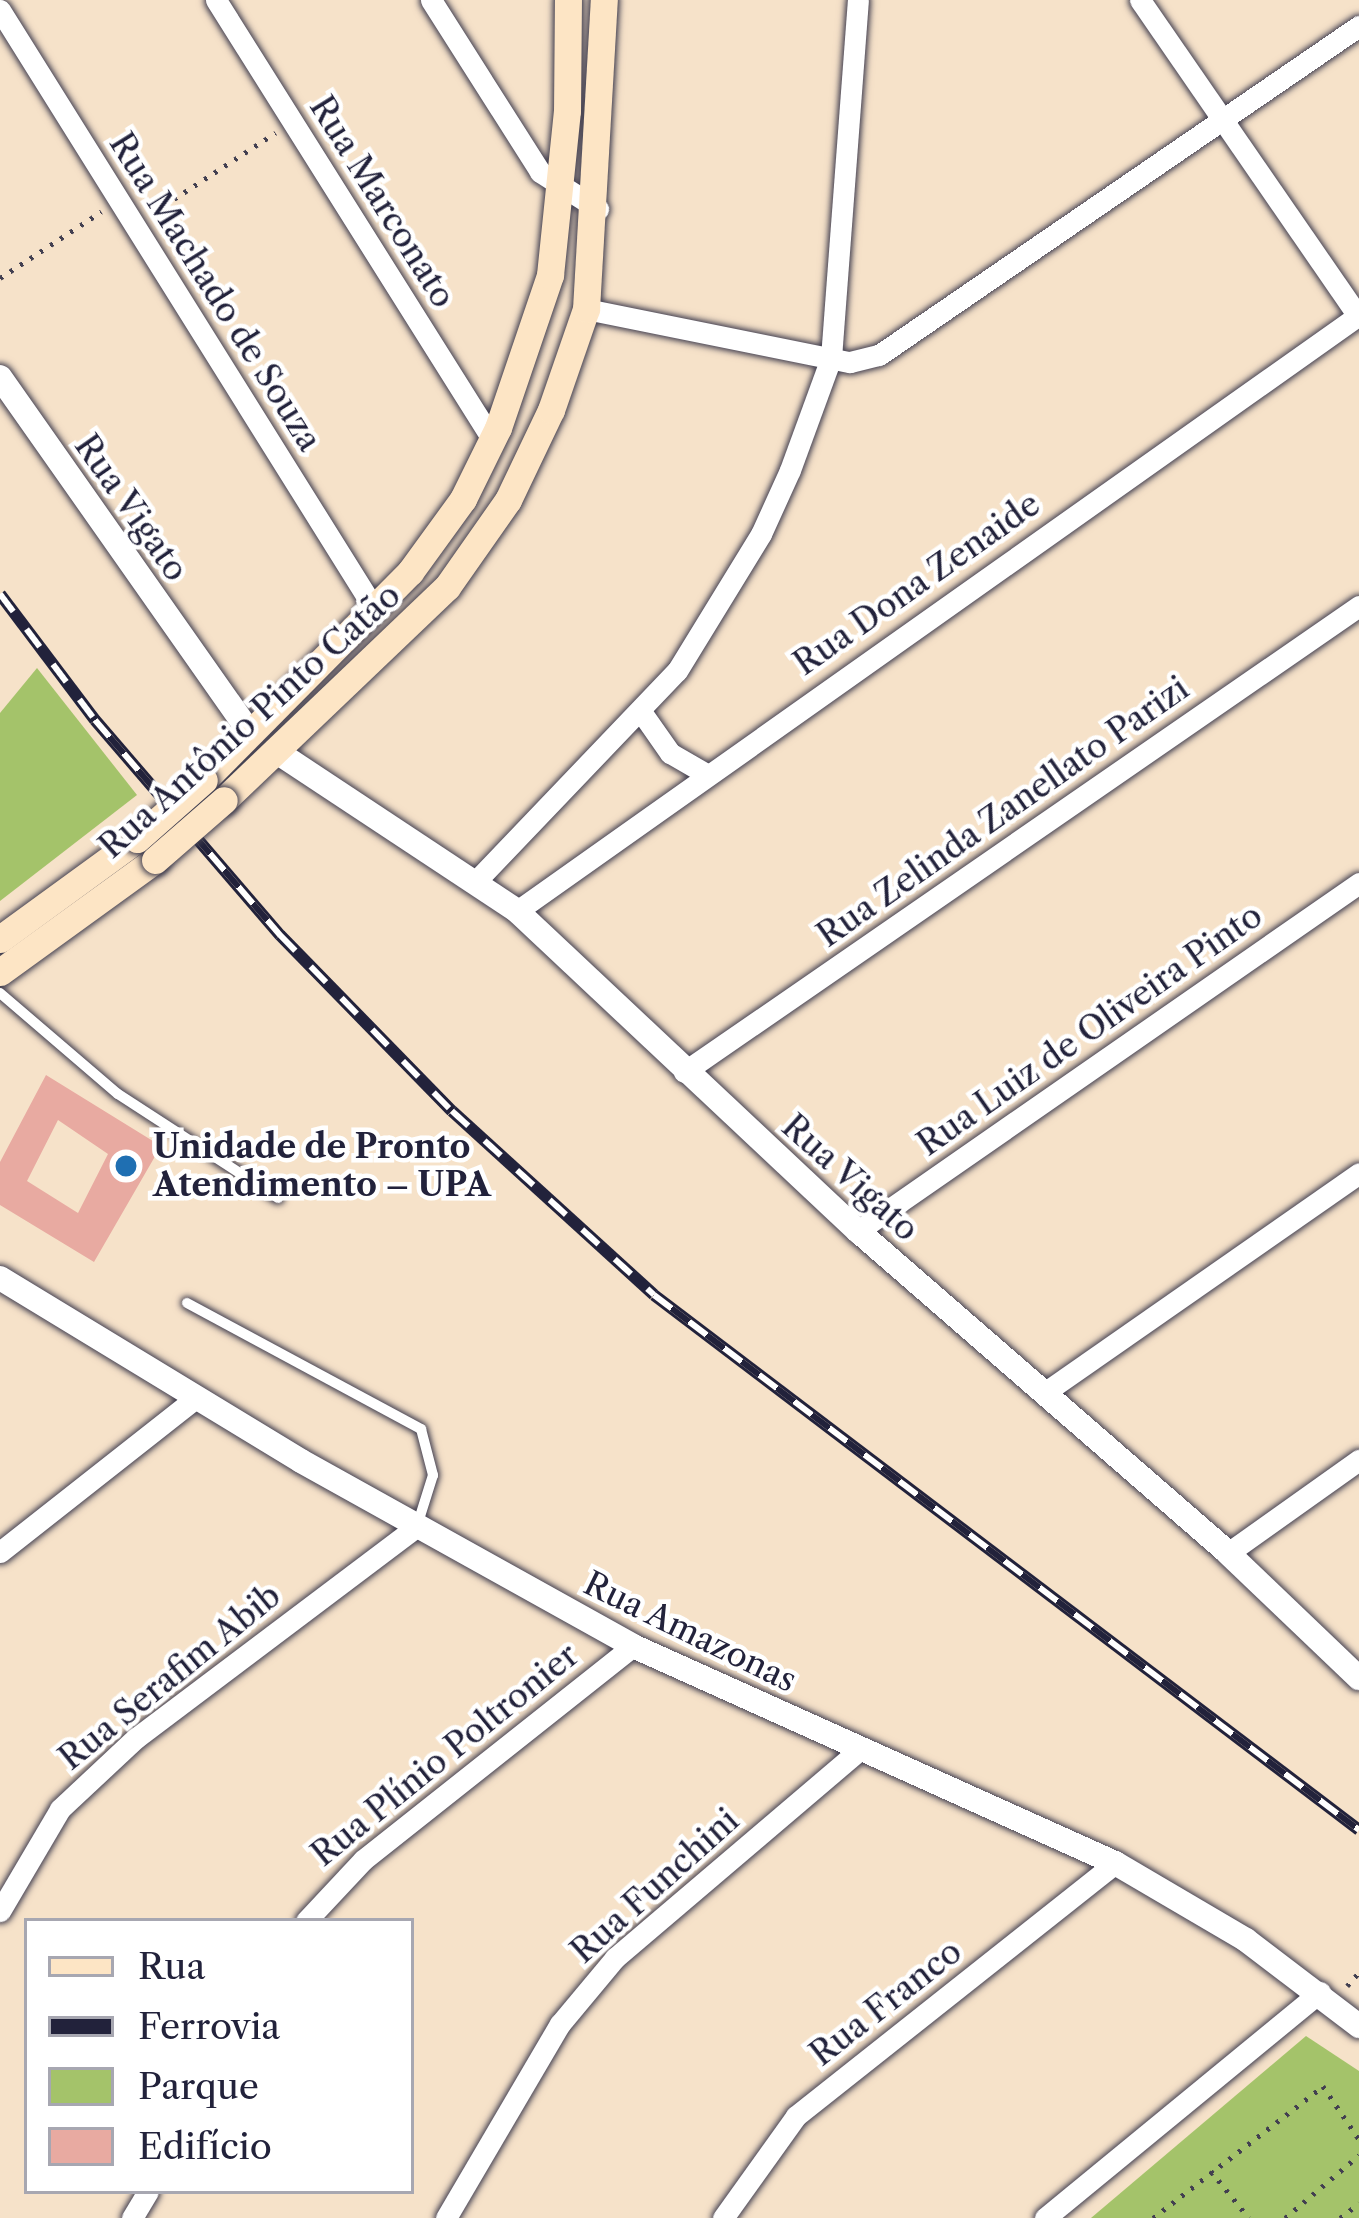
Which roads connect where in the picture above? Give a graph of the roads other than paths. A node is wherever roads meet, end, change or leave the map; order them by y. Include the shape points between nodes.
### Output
1 (216, 0) edge
2 (431, 0) edge
3 (568, 0) edge
4 (604, 0) edge
5 (859, 0) edge
6 (1140, 0) edge
7 (0, 10) edge
8 (1359, 26) edge
9 (1223, 121) junction
10 (562, 189) junction
11 (598, 208) junction
12 (586, 309) junction
13 (1359, 316) edge
14 (832, 358) junction
15 (0, 377) edge
16 (492, 440) junction
17 (1359, 606) edge
18 (375, 610) junction
19 (642, 713) junction
20 (251, 734) junction
21 (278, 752) junction
22 (704, 773) junction
23 (214, 790) junction
24 (146, 849) junction
25 (477, 880) junction
26 (1359, 883) edge
27 (517, 911) junction
28 (0, 939) edge
29 (0, 972) edge
30 (0, 993) edge
31 (684, 1072) junction
32 (1359, 1173) edge
33 (278, 1198) dead end
34 (858, 1231) junction
35 (0, 1278) edge
36 (188, 1303) dead end
37 (1044, 1393) junction
38 (197, 1396) junction
39 (1359, 1460) edge
40 (416, 1526) junction
41 (0, 1552) edge
42 (1228, 1553) junction
43 (633, 1646) junction
44 (1359, 1678) edge
45 (861, 1749) junction
46 (1115, 1863) junction
47 (0, 1911) edge
48 (309, 1918) edge
49 (1320, 1993) junction
50 (1359, 2026) edge
51 (446, 2218) edge
52 (723, 2218) edge
53 (1045, 2218) edge

1 - 16 street, Rua Marconato
2 - 10 street via 540,172
3 - 10 main road, Rua Antônio Pinto Catão
4 - 11 main road, Rua Antônio Pinto Catão
5 - 14 street
6 - 9 street
7 - 18 street, Rua Machado de Souza
8 - 9 street
9 - 13 street
9 - 14 street via 879,356
10 - 11 street
10 - 16 main road, Rua Antônio Pinto Catão via 544,295
11 - 12 main road, Rua Antônio Pinto Catão
12 - 14 street
12 - 21 main road, Rua Antônio Pinto Catão via 508,500 447,587
13 - 22 street, Rua Dona Zenaide
14 - 19 street via 761,534
15 - 20 street, Rua Vigato
16 - 18 main road, Rua Antônio Pinto Catão via 463,499
17 - 31 street, Rua Zelinda Zanellato Parizi
18 - 20 main road, Rua Antônio Pinto Catão
19 - 22 street via 670,753
19 - 25 street
20 - 23 main road, Rua Antônio Pinto Catão
21 - 23 main road, Rua Antônio Pinto Catão
21 - 25 street, Rua Vigato
22 - 27 street, Rua Dona Zenaide
23 - 24 main road, Rua Antônio Pinto Catão, bridge
24 - 28 main road, Rua Antônio Pinto Catão
24 - 29 main road, Rua Antônio Pinto Catão
25 - 27 street, Rua Vigato
26 - 34 street, Rua Luiz de Oliveira Pinto
27 - 31 street, Rua Vigato
30 - 33 lane via 118,1094
31 - 34 street, Rua Vigato
32 - 37 street
34 - 37 street, Rua Vigato
35 - 38 street, Rua Amazonas
36 - 40 lane via 421,1429 433,1475
37 - 42 street, Rua Vigato
38 - 40 street, Rua Amazonas
38 - 41 street
39 - 42 street
40 - 43 street, Rua Amazonas
40 - 47 street, Rua Serafim Abib via 121,1752 60,1809
42 - 44 street, Rua Vigato
43 - 45 street, Rua Amazonas
43 - 48 street, Rua Plínio Poltronier via 363,1860
45 - 46 street, Rua Amazonas
45 - 51 street, Rua Funchini via 615,1958 560,2024
46 - 49 street, Rua Amazonas
46 - 52 street, Rua Franco via 796,2116
49 - 50 street, Rua Amazonas
49 - 53 street

